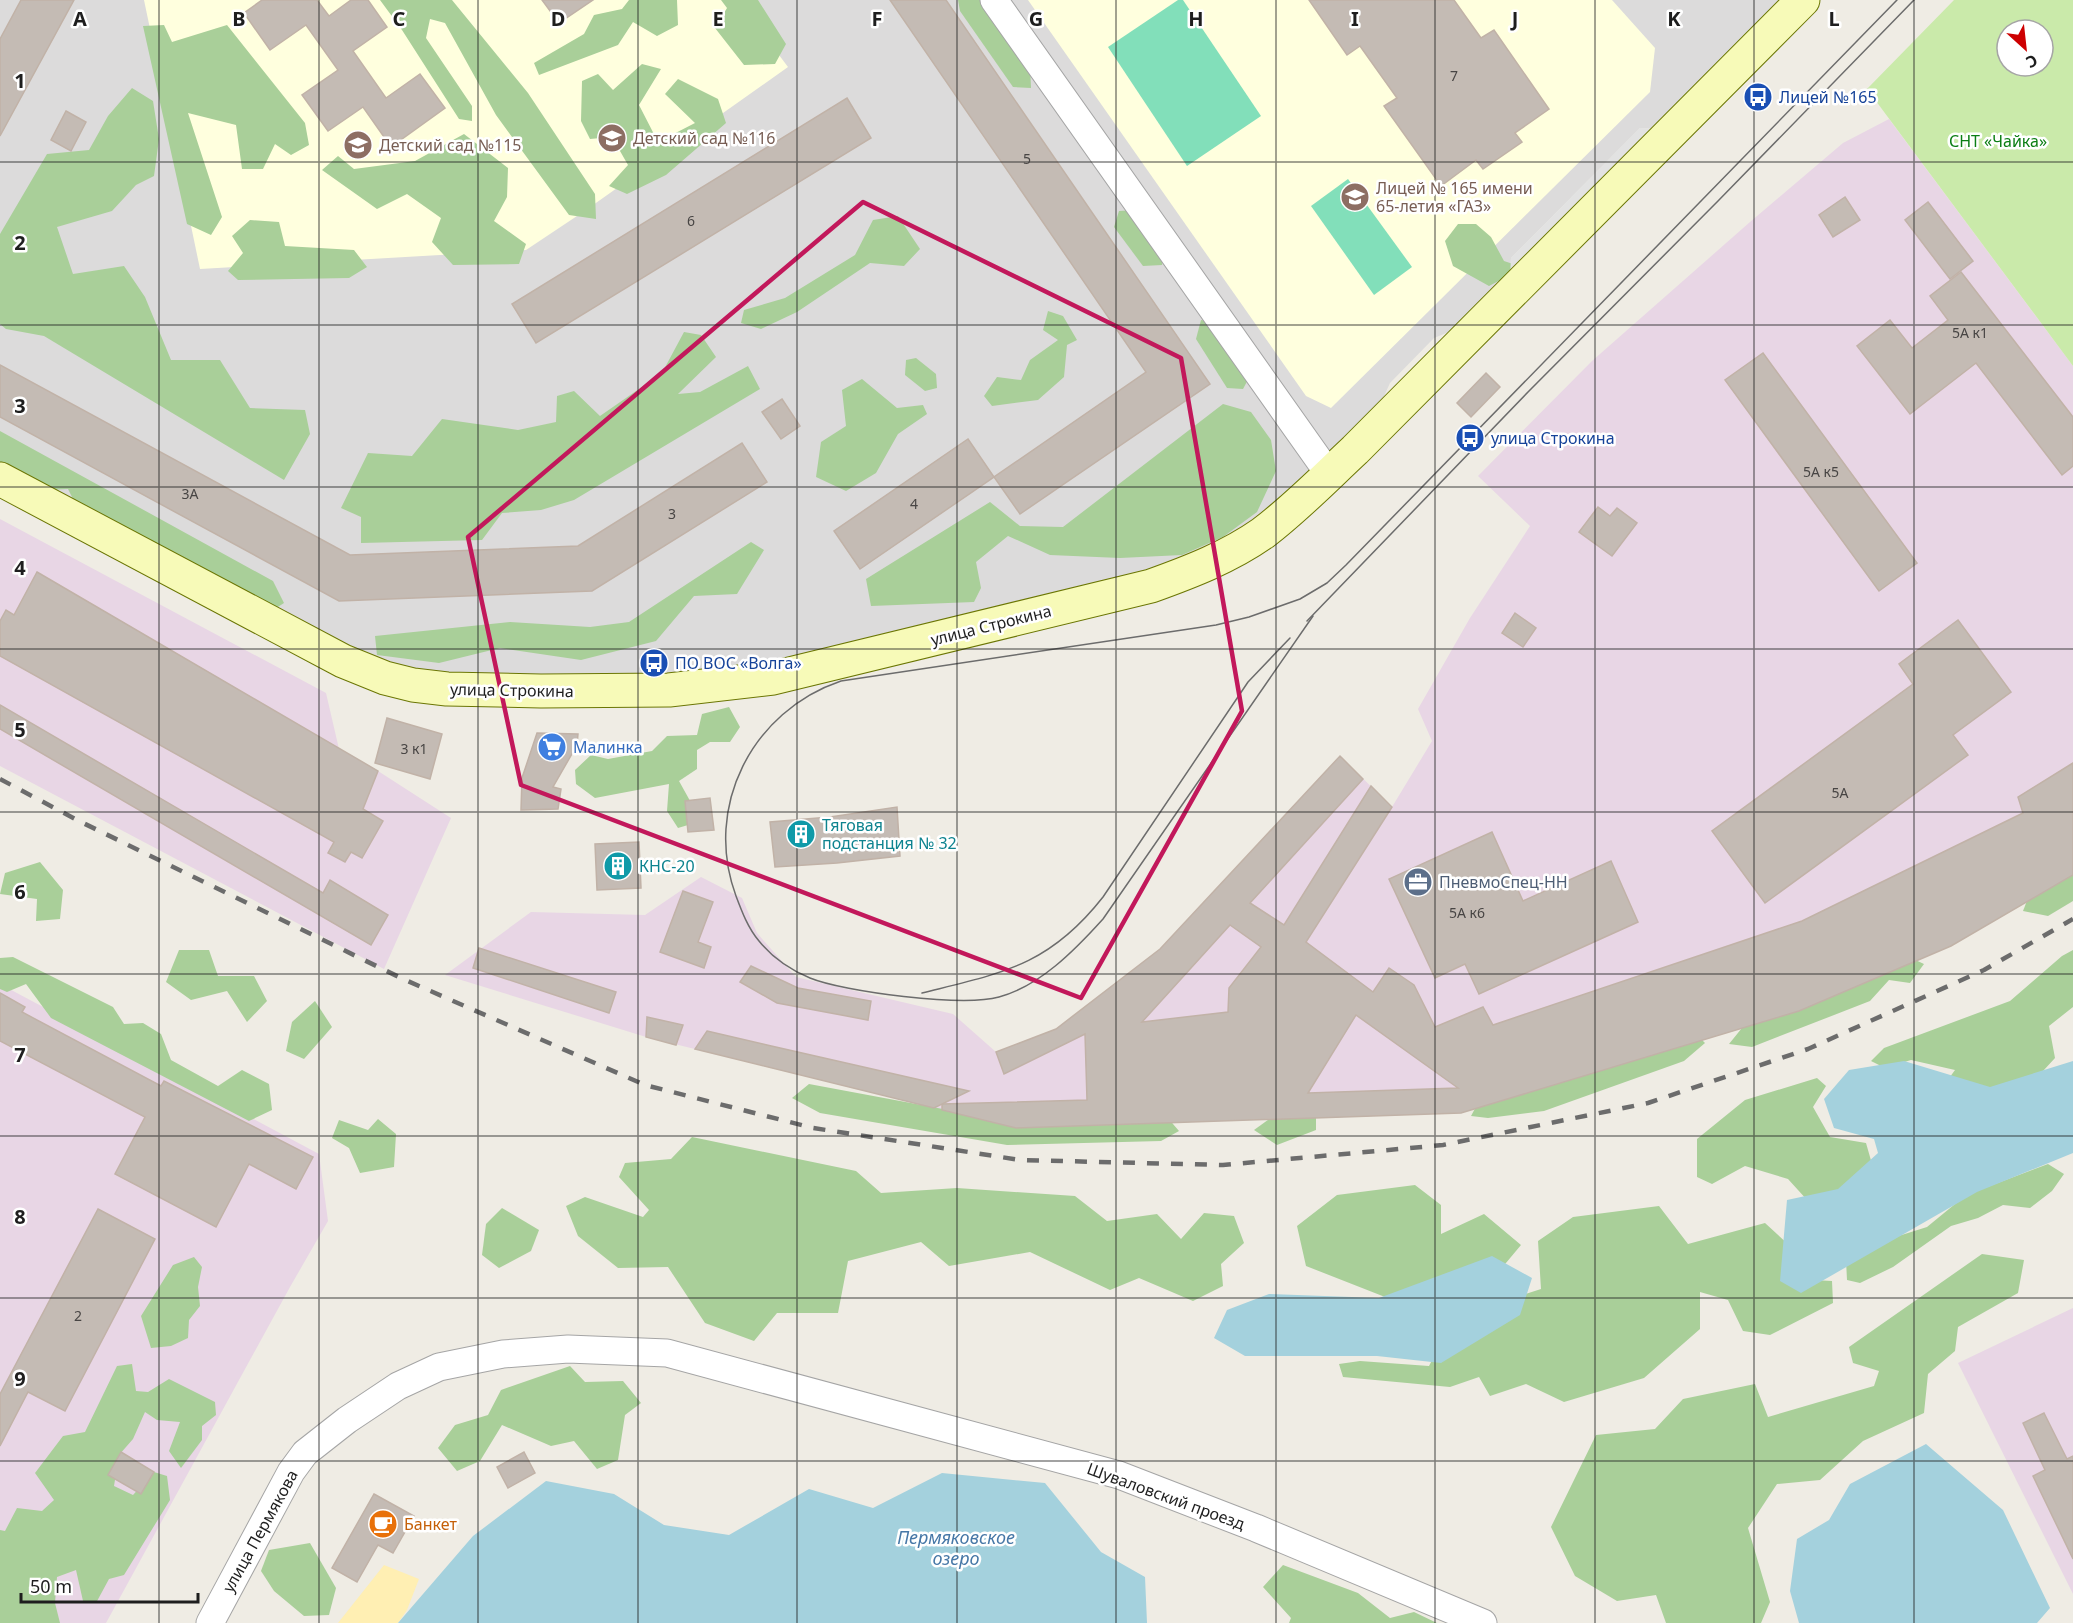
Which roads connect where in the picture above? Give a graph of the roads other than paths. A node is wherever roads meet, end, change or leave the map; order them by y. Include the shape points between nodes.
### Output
1 (994, 0) edge
2 (1803, 0) edge
3 (1329, 474) junction
4 (0, 479) edge
5 (838, 1398) joint
6 (210, 1623) edge
7 (1483, 1623) edge

1 - 3 street
2 - 3 street, улица Строкина
3 - 4 street, улица Строкина via 1262,533 1201,568 1151,586 773,678 669,690 592,691 447,689 385,678 343,661
5 - 6 street, улица Пермякова via 667,1353 568,1349 503,1354 439,1367 398,1386 305,1453 284,1483
5 - 7 street, Шуваловский проезд via 1119,1475

